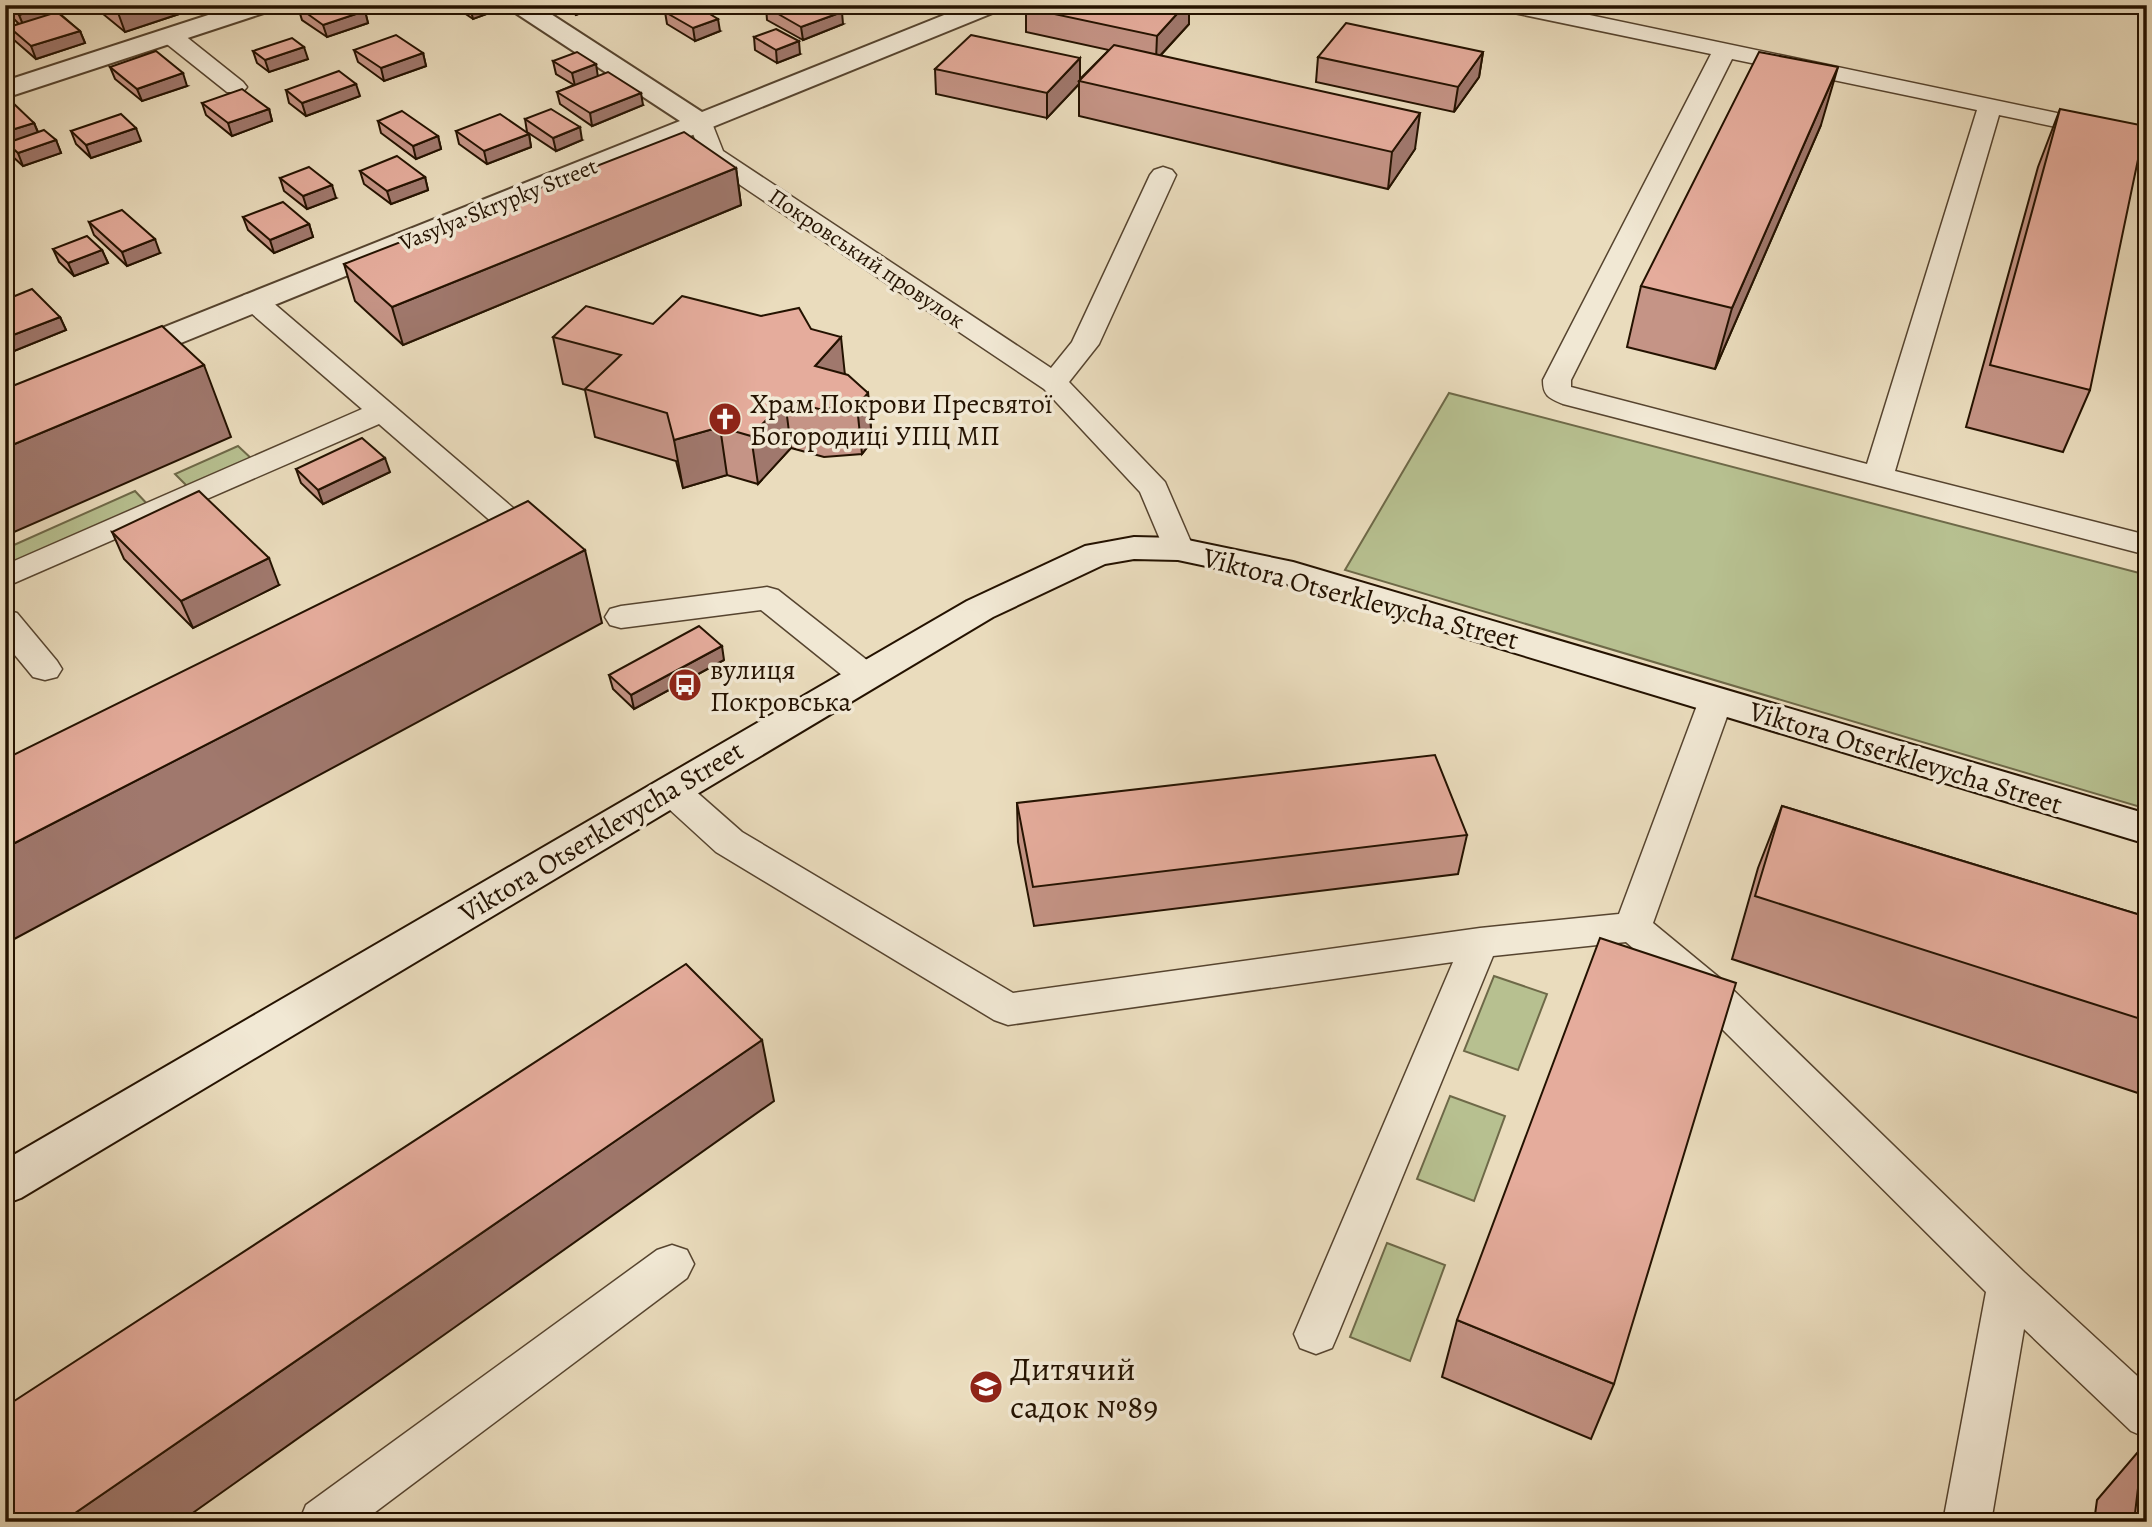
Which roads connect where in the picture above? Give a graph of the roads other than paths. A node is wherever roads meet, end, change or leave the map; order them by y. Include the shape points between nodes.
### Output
1 (264, 5) edge
2 (520, 5) edge
3 (991, 5) edge
4 (1508, 5) edge
5 (171, 36) junction
6 (1725, 50) junction
7 (235, 87) dead end
8 (5, 90) edge
9 (1990, 106) junction
10 (701, 123) junction
11 (2147, 133) edge
12 (2121, 134) junction
13 (2147, 139) edge
14 (1163, 175) dead end
15 (254, 301) junction
16 (92, 367) edge
17 (1054, 383) junction
18 (383, 411) junction
19 (1878, 476) junction
20 (2147, 545) edge
21 (1178, 549) junction
22 (477, 554) edge
23 (5, 577) edge
24 (621, 617) dead end
25 (5, 621) edge
26 (45, 669) dead end
27 (865, 676) junction
28 (1716, 700) junction
29 (671, 790) junction
30 (2147, 829) edge
31 (1633, 926) junction
32 (1480, 943) junction
33 (5, 1184) edge
34 (672, 1264) dead end
35 (2009, 1286) junction
36 (1316, 1334) dead end
37 (2147, 1416) edge
38 (323, 1522) edge
39 (1967, 1522) edge

1 - 5 street
2 - 10 street
3 - 10 street, Vasylya Skrypky Street
4 - 6 lane
5 - 7 lane
5 - 8 street
6 - 9 lane
6 - 19 lane via 1557,380 1557,391
9 - 12 lane
9 - 19 lane
10 - 15 street, Vasylya Skrypky Street
10 - 17 lane, Покровський провулок via 712,155
11 - 12 lane
12 - 13 lane
14 - 17 lane via 1085,344
15 - 16 street, Vasylya Skrypky Street
15 - 18 lane
17 - 21 lane, Покровський провулок via 1154,489
18 - 22 lane via 522,532
18 - 23 lane
19 - 20 lane
21 - 27 street, Viktora Otserklevycha Street via 1134,548 1097,554 980,609
21 - 28 street, Viktora Otserklevycha Street via 1281,570
24 - 27 lane via 767,597
25 - 26 lane
27 - 29 street, Viktora Otserklevycha Street
28 - 30 street, Viktora Otserklevycha Street
28 - 31 lane
29 - 32 lane via 729,842 1008,1009
29 - 33 street, Viktora Otserklevycha Street
31 - 32 lane
31 - 35 lane via 1713,995
32 - 36 lane
34 - 38 lane
35 - 37 lane
35 - 39 lane

